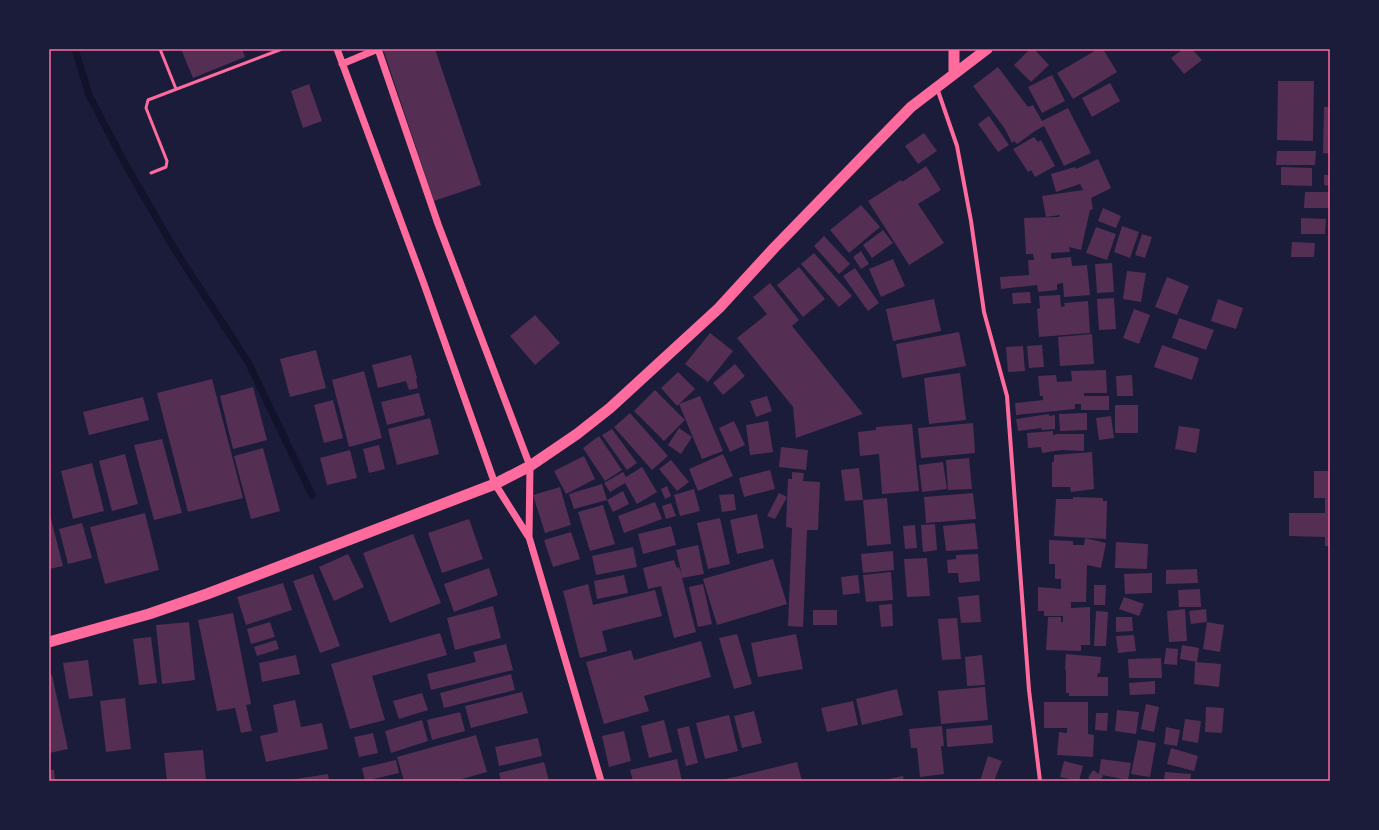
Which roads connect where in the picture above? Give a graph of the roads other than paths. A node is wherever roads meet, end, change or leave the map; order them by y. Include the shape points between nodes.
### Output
1 (160, 49) edge
2 (282, 49) edge
3 (337, 49) edge
4 (378, 49) edge
5 (954, 49) edge
6 (987, 49) edge
7 (342, 64) junction
8 (954, 74) junction
9 (937, 87) junction
10 (176, 89) junction
11 (150, 173) dead end
12 (530, 466) junction
13 (495, 484) junction
14 (529, 536) junction
15 (49, 642) edge
16 (601, 781) edge
17 (1040, 781) edge

1 - 10 lane
2 - 10 lane
3 - 7 street
4 - 7 street
4 - 12 street via 438,224
5 - 8 highway
6 - 8 highway
7 - 13 street via 422,277
8 - 9 highway
9 - 12 highway via 911,107 719,308 660,363 610,408
9 - 17 street via 957,146 972,221 984,312 1007,396 1029,690
10 - 11 lane via 148,100 146,108 167,161 166,167
12 - 13 highway
12 - 14 street
13 - 14 street
13 - 15 highway via 207,594 149,614
14 - 16 street

